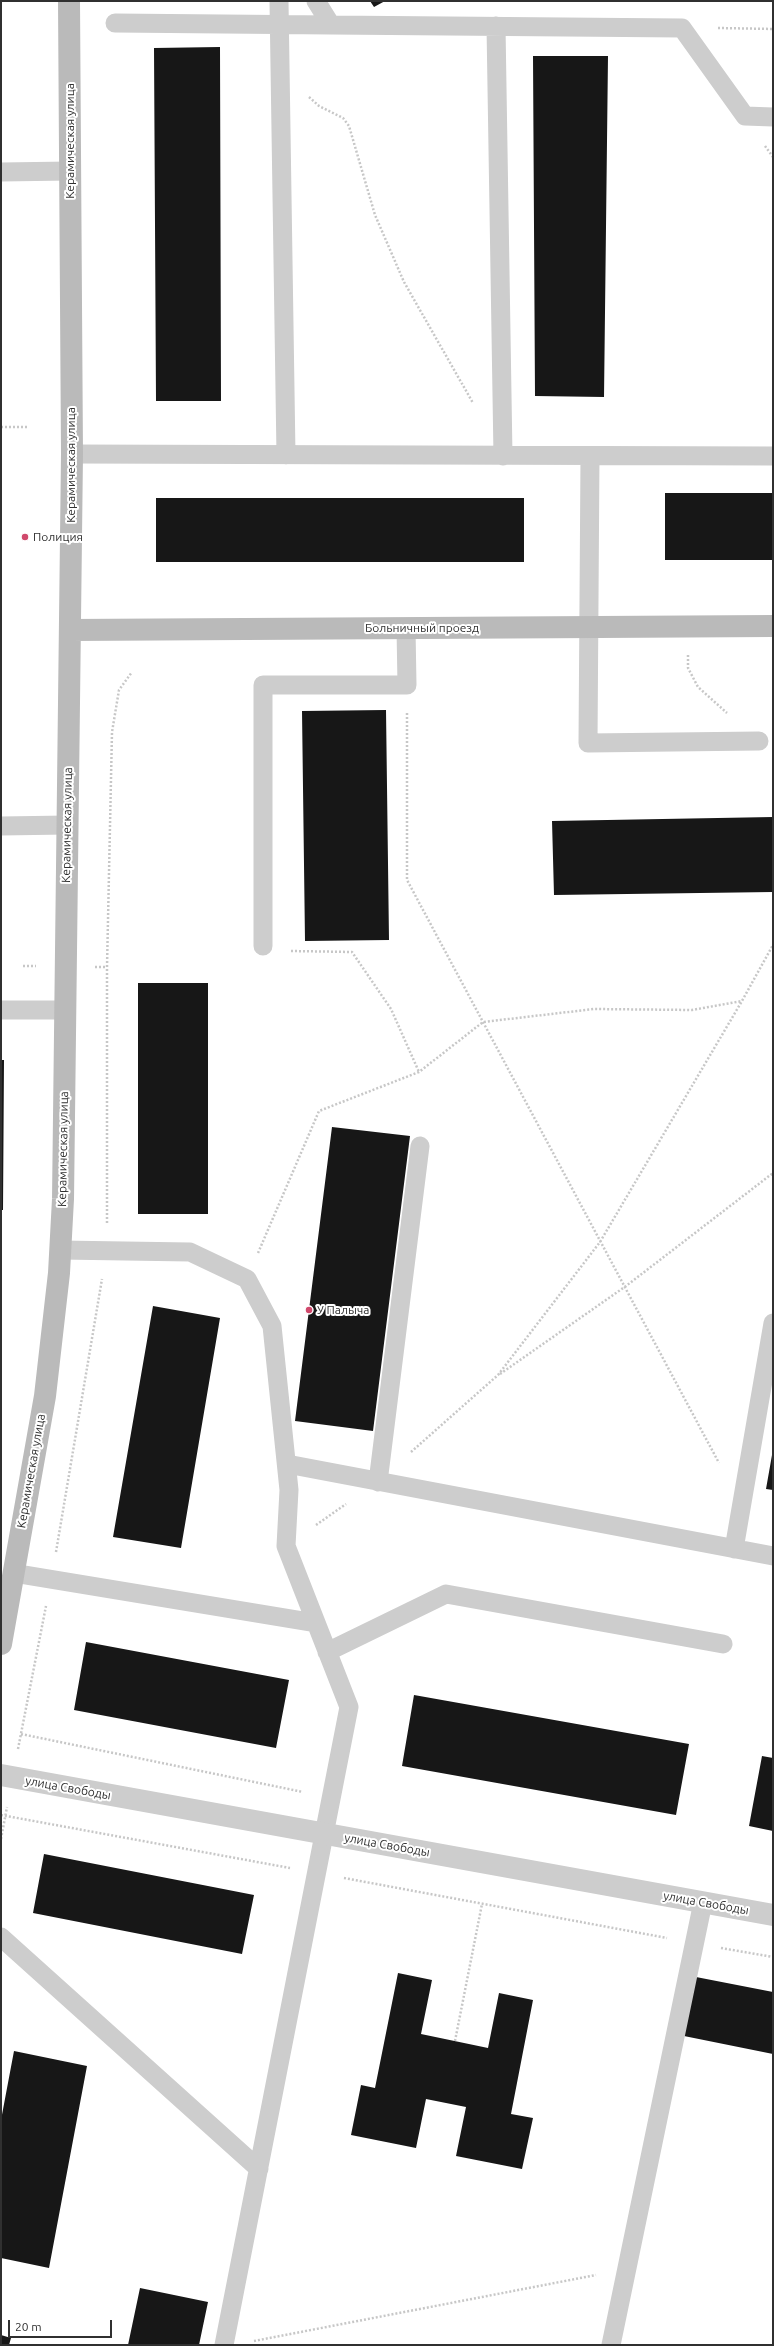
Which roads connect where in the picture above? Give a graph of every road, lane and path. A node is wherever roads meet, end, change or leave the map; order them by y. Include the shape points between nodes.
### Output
1 (69, 1) edge
2 (279, 1) edge
3 (316, 1) edge
4 (115, 23) dead end
5 (279, 24) junction
6 (331, 25) junction
7 (496, 26) junction
8 (682, 28) junction
9 (773, 29) edge
10 (280, 72) junction
11 (773, 117) edge
12 (1, 172) edge
13 (70, 172) junction
14 (475, 407) dead end
15 (1, 427) edge
16 (28, 427) dead end
17 (72, 454) junction
18 (286, 455) junction
19 (503, 456) junction
20 (590, 456) junction
21 (773, 456) edge
22 (773, 626) edge
23 (588, 627) junction
24 (406, 628) junction
25 (70, 630) junction
26 (688, 650) dead end
27 (407, 685) junction
28 (759, 741) joint
29 (1, 826) edge
30 (67, 826) junction
31 (773, 945) edge
32 (263, 946) dead end
33 (286, 951) dead end
34 (742, 1001) junction
35 (1, 1010) edge
36 (65, 1010) junction
37 (483, 1022) junction
38 (419, 1072) junction
39 (420, 1146) dead end
40 (773, 1173) edge
41 (600, 1242) junction
42 (60, 1250) junction
43 (247, 1279) junction
44 (626, 1286) junction
45 (773, 1324) edge
46 (498, 1375) junction
47 (286, 1464) junction
48 (378, 1482) junction
49 (742, 1506) junction
50 (286, 1546) junction
51 (734, 1549) junction
52 (773, 1556) edge
53 (14, 1573) junction
54 (316, 1623) junction
55 (1, 1644) edge
56 (723, 1644) dead end
57 (327, 1652) junction
58 (21, 1734) dead end
59 (1, 1776) edge
60 (331, 1798) junction
61 (1, 1815) edge
62 (324, 1834) junction
63 (317, 1873) junction
64 (704, 1902) junction
65 (482, 1904) junction
66 (773, 1915) edge
67 (1, 1937) edge
68 (695, 1943) junction
69 (773, 1957) edge
70 (455, 2041) dead end
71 (259, 2169) junction
72 (626, 2270) junction
73 (249, 2342) dead end
74 (224, 2345) edge
75 (610, 2345) edge

1 - 13 main road, Керамическая улица
2 - 5 lane
3 - 6 lane
4 - 5 lane
5 - 6 lane
5 - 10 lane
6 - 7 lane
7 - 8 lane
7 - 19 lane
8 - 9 path
8 - 11 lane via 745,116
10 - 14 path via 319,106 343,118 349,126 374,215 404,282
10 - 18 lane
12 - 13 lane
13 - 17 main road, Керамическая улица
15 - 16 path
17 - 18 lane
17 - 25 main road, Керамическая улица
18 - 19 lane
19 - 20 lane
20 - 21 lane
20 - 23 lane
22 - 23 main road, Больничный проезд
23 - 24 main road, Больничный проезд
23 - 28 lane via 588,743
24 - 25 main road, Больничный проезд
24 - 27 lane
25 - 30 main road, Керамическая улица
26 - 28 path via 688,668 698,687
27 - 32 lane via 263,685
27 - 37 path via 407,880
29 - 30 lane
30 - 36 main road, Керамическая улица
31 - 34 path
33 - 38 path via 352,952 391,1009
34 - 37 path via 692,1010 594,1009
34 - 41 path
35 - 36 lane
36 - 42 main road, Керамическая улица
37 - 38 path
37 - 41 path
38 - 43 path via 319,1111
39 - 48 lane
40 - 44 path
41 - 44 path
41 - 46 path
42 - 43 lane via 190,1252
42 - 53 main road, Керамическая улица via 45,1396
43 - 47 lane via 272,1326
44 - 46 path
44 - 49 path
45 - 49 lane
46 - 48 path
47 - 48 lane
47 - 50 lane via 290,1490
48 - 50 path
48 - 51 lane
49 - 51 lane
50 - 54 lane
51 - 52 lane
53 - 54 lane
53 - 55 main road, Керамическая улица
54 - 57 lane
56 - 57 lane via 446,1594
57 - 60 lane via 349,1707
58 - 60 path
59 - 62 street, улица Свободы
60 - 62 lane
61 - 63 path
62 - 63 lane
62 - 64 street, улица Свободы
63 - 65 path
63 - 71 lane
64 - 66 street, улица Свободы
64 - 68 lane
65 - 68 path
65 - 70 path
67 - 71 lane
68 - 69 path
68 - 72 lane
71 - 74 lane
72 - 73 path
72 - 75 lane

